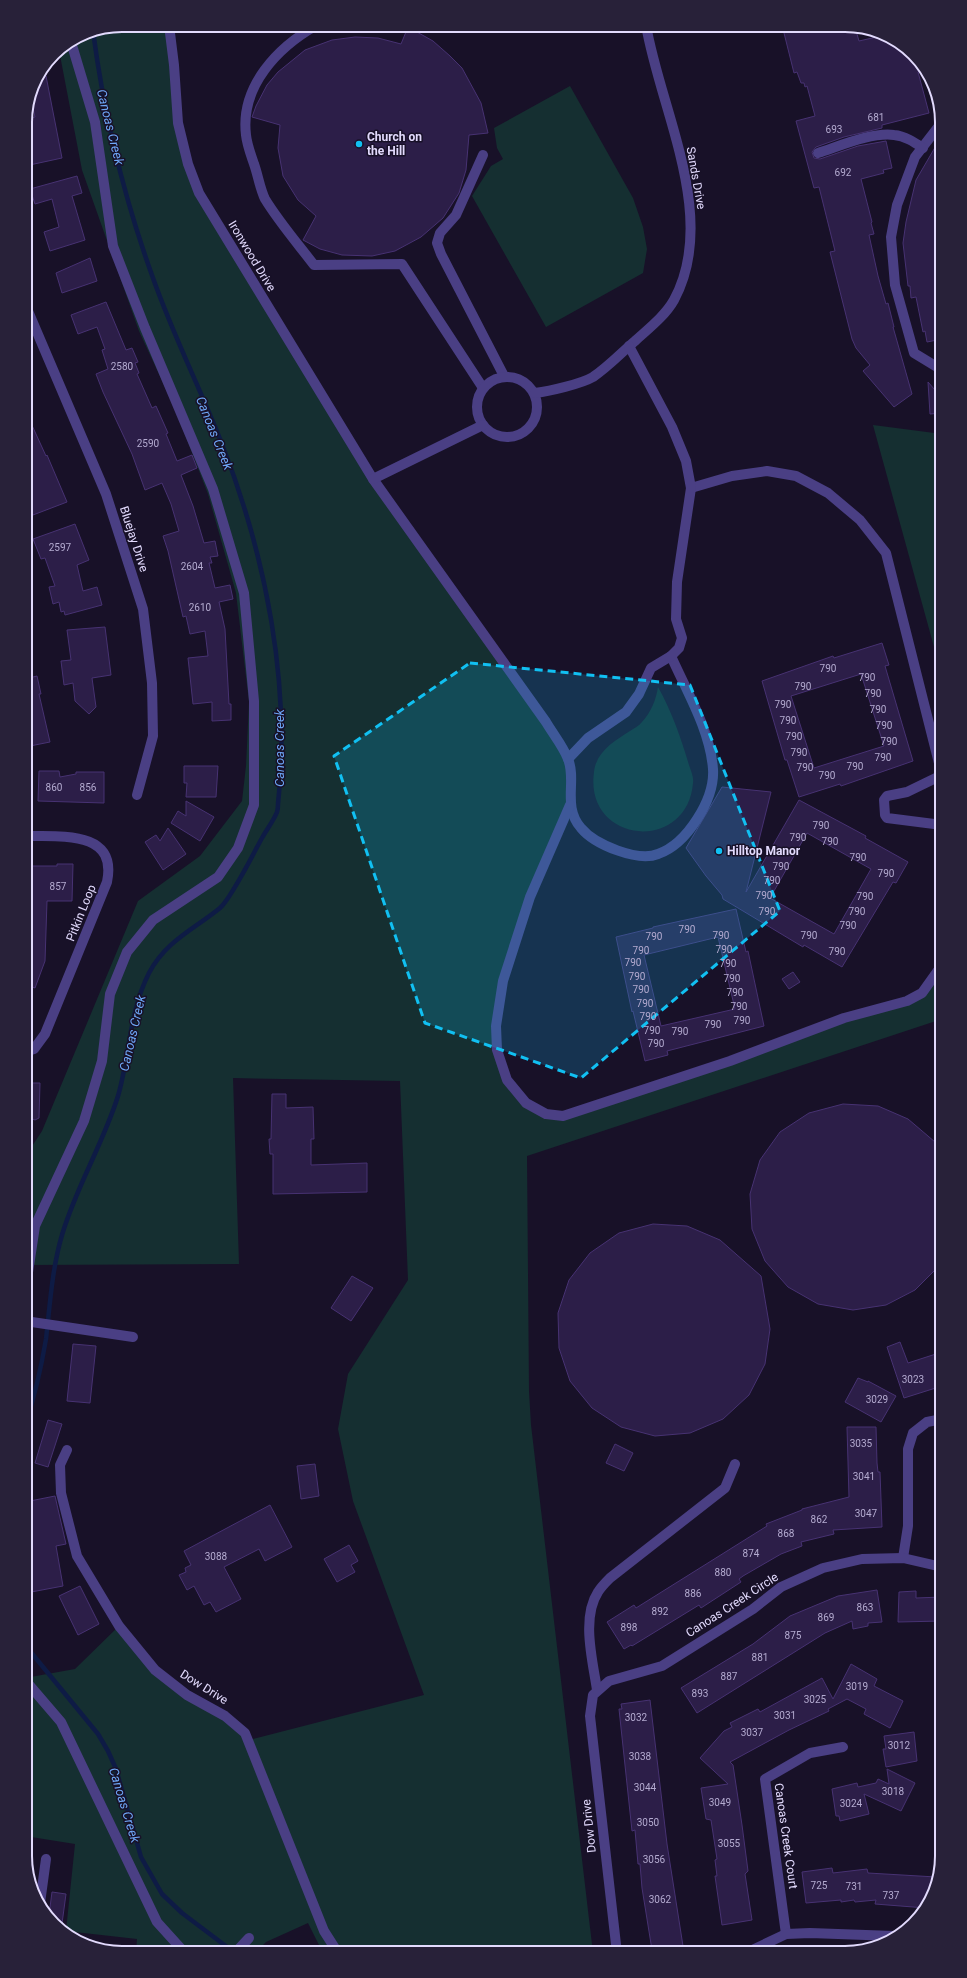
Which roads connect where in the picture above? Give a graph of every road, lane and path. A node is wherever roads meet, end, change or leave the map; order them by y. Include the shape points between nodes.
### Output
1 (170, 32) edge
2 (306, 32) edge
3 (648, 32) edge
4 (72, 47) edge
5 (935, 132) edge
6 (923, 148) junction
7 (818, 153) dead end
8 (483, 155) dead end
9 (32, 320) edge
10 (629, 346) junction
11 (935, 366) edge
12 (504, 376) junction
13 (483, 388) junction
14 (535, 393) junction
15 (483, 425) junction
16 (373, 479) junction
17 (691, 488) junction
18 (671, 656) junction
19 (935, 747) edge
20 (568, 759) junction
21 (935, 778) edge
22 (137, 795) dead end
23 (570, 805) junction
24 (935, 824) edge
25 (32, 836) edge
26 (935, 975) edge
27 (32, 1050) edge
28 (32, 1246) edge
29 (32, 1322) edge
30 (133, 1337) dead end
31 (935, 1420) edge
32 (67, 1450) dead end
33 (735, 1464) dead end
34 (903, 1558) junction
35 (935, 1565) edge
36 (32, 1688) edge
37 (595, 1693) junction
38 (843, 1747) dead end
39 (46, 1859) dead end
40 (41, 1895) edge
41 (786, 1934) junction
42 (886, 1936) edge
43 (249, 1938) dead end
44 (179, 1946) edge
45 (242, 1946) edge
46 (334, 1946) edge
47 (616, 1946) edge
48 (761, 1946) edge

1 - 16 street, Ironwood Drive via 178,122 188,164 199,193
2 - 13 street via 283,49 265,68 252,91 245,116 246,136 265,198 314,265 402,264
3 - 10 street, Sands Drive via 678,145 690,223 689,257 674,300 662,316
4 - 28 street via 95,122 113,246 214,489 244,593 254,701 254,805 238,848 218,877 153,920 127,952 110,994 102,1061 84,1121 35,1226
5 - 6 street
6 - 7 street via 896,135 881,134
6 - 11 street via 915,157 896,205 891,236 894,285 914,353
8 - 12 street via 456,214 440,233 437,243
9 - 22 street, Bluejay Drive via 106,494 143,609 152,683 153,736
10 - 14 street, Sands Drive via 592,377
10 - 17 street via 672,427 686,461
12 - 13 street via 496,378
12 - 14 street via 525,381
13 - 15 street via 477,406 478,416
14 - 15 street via 538,401 536,417 533,424 520,434 498,436
15 - 16 street
16 - 20 street, Ironwood Drive via 546,722
17 - 18 street via 677,582 676,619 682,638 680,648
17 - 19 street via 732,476 767,470 796,476 828,493 860,520 886,553
18 - 20 street via 651,668 639,694 626,712 588,738
18 - 23 street via 699,720 713,770 709,796 695,822 675,845 657,854 632,855 606,846 581,828
20 - 23 street
21 - 24 street via 907,792 887,796 884,800 887,818
23 - 26 street via 530,897 503,981 496,1026 497,1050 507,1080 526,1103 546,1114 563,1116 730,1061 844,1018 907,1001 922,993
25 - 27 street, Pitkin Loop via 88,839 103,852 109,872 108,882 45,1034
29 - 30 street
31 - 34 street via 927,1422 913,1433 908,1449 908,1526
32 - 46 street, Dow Drive via 60,1465 61,1493 80,1562 119,1626 155,1670 187,1695 225,1716 245,1733 324,1931
33 - 37 street, Dow Drive via 725,1488 610,1578 598,1592 590,1608 589,1623
34 - 35 street, Canoas Creek Circle
34 - 37 street, Canoas Creek Circle via 862,1559 823,1568 780,1587 753,1609 662,1666 609,1681
36 - 44 street via 61,1722 157,1922
37 - 47 street, Dow Drive via 590,1716
38 - 41 street, Canoas Creek Court via 810,1753 765,1779
39 - 40 street
41 - 42 street via 810,1932
41 - 48 street
43 - 45 street

